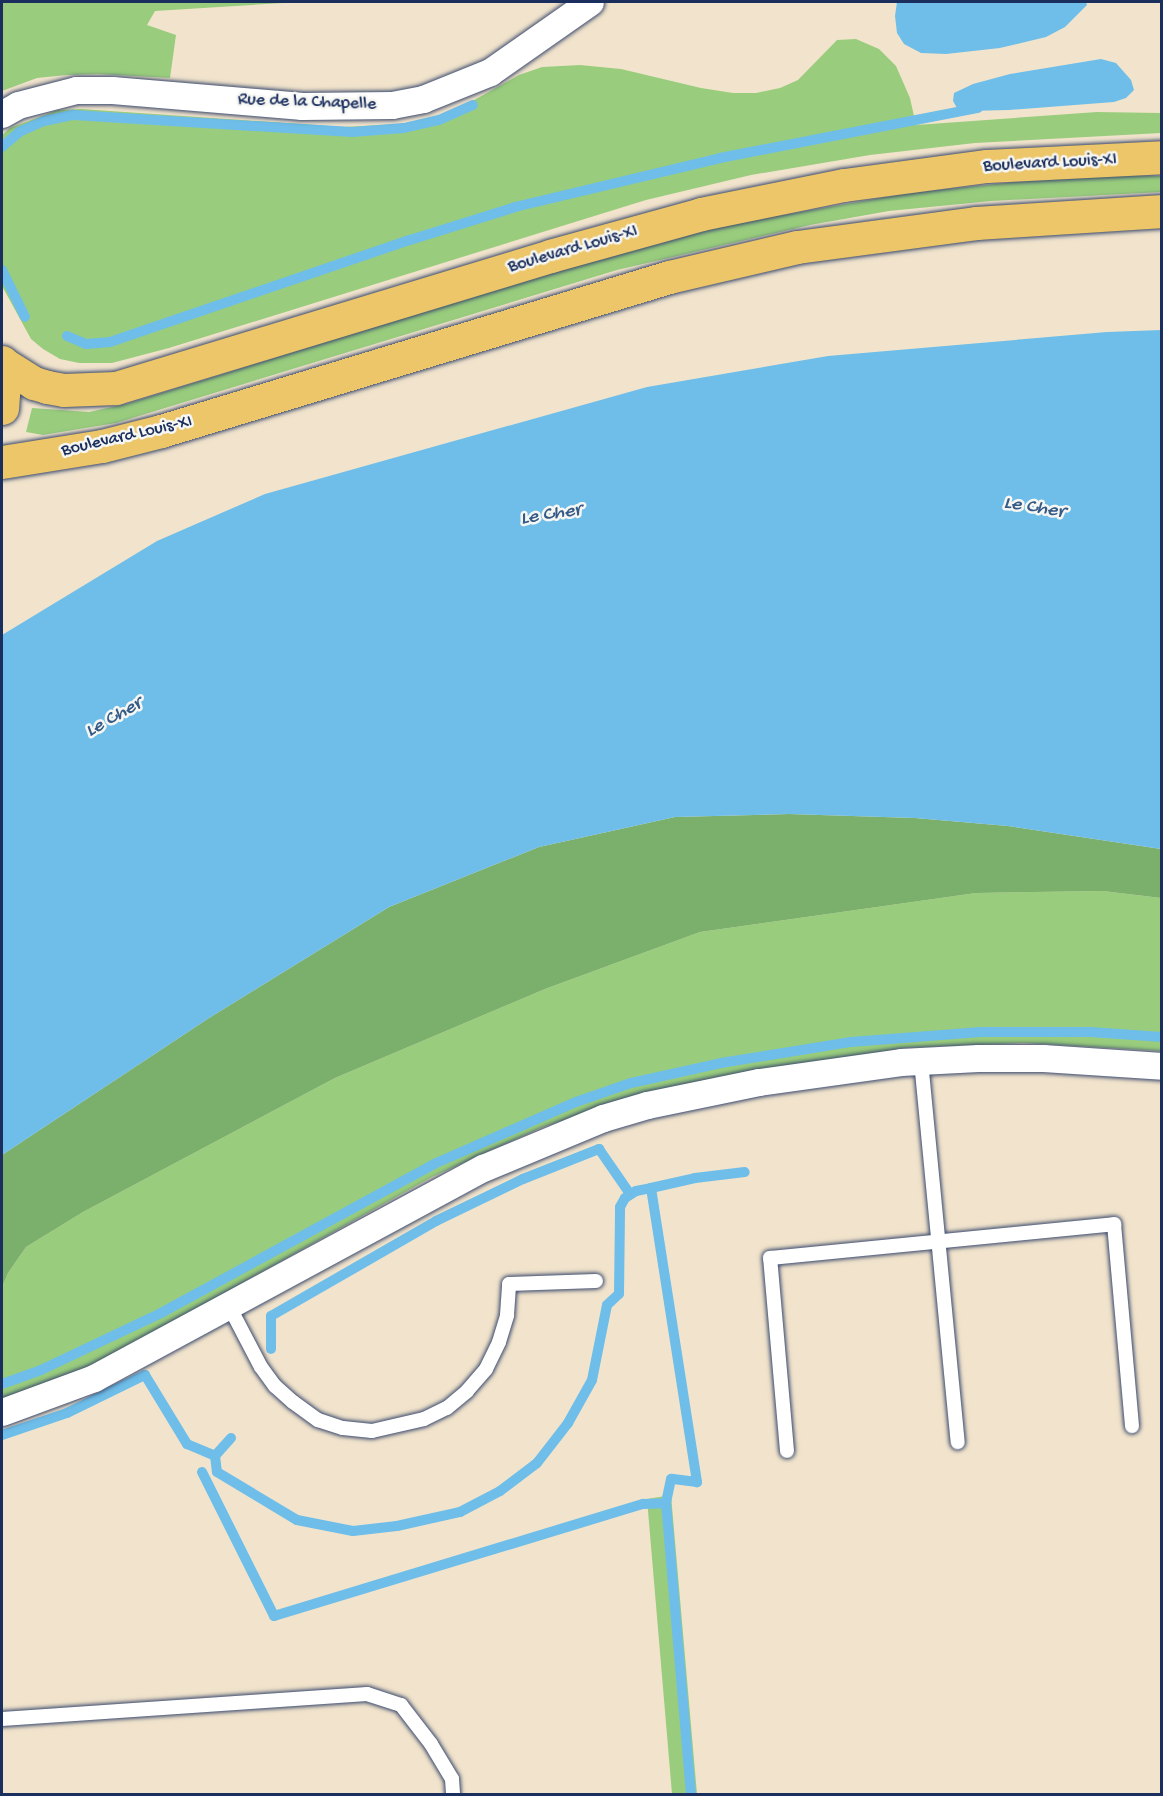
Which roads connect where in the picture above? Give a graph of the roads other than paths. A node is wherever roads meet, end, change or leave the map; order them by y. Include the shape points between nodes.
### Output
1 (590, 2) edge
2 (2, 114) edge
3 (1161, 157) edge
4 (1161, 211) edge
5 (2, 363) edge
6 (2, 408) edge
7 (2, 462) edge
8 (921, 1061) junction
9 (1161, 1066) edge
10 (938, 1242) junction
11 (596, 1281) dead end
12 (228, 1304) junction
13 (2, 1412) edge
14 (1132, 1426) dead end
15 (958, 1443) dead end
16 (787, 1451) dead end
17 (2, 1719) edge
18 (453, 1794) edge

1 - 2 street, Rue de la Chapelle via 490,72 423,99 392,105 302,106 76,90 18,105
3 - 5 main road, Boulevard Louis-XI via 987,166 844,185 701,213 116,388 47,387
4 - 7 main road, Boulevard Louis-XI via 977,223 797,247 669,277 160,431 102,446
5 - 6 main road
8 - 9 street via 1043,1058
8 - 10 lane
8 - 12 street via 759,1082 603,1118 483,1168
10 - 14 lane via 1114,1224
10 - 15 lane
10 - 16 lane via 770,1258
11 - 12 lane via 509,1284 507,1315 499,1342 486,1369 468,1391 447,1408 424,1419 372,1431 318,1420 293,1402 261,1367
12 - 13 street via 94,1378
17 - 18 lane via 367,1694 401,1705 452,1779

